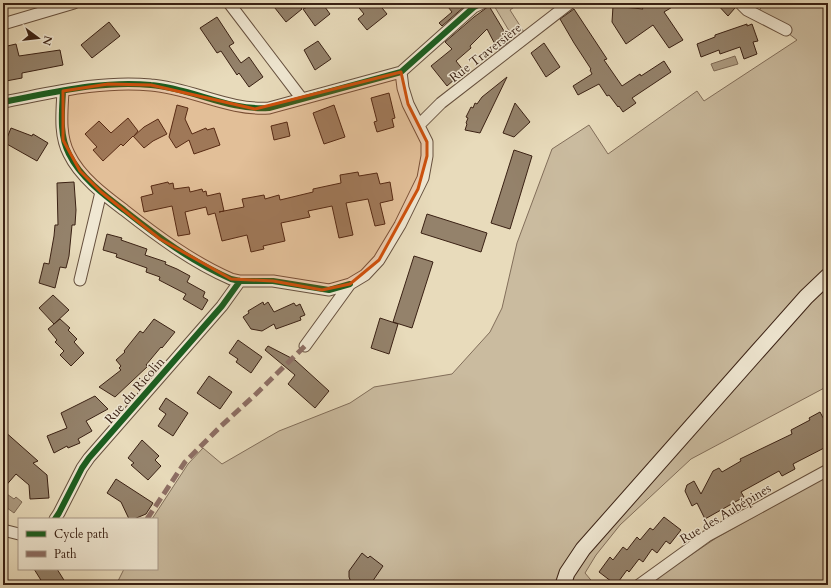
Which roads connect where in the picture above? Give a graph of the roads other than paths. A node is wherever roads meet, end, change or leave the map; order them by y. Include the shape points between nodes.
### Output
1 (74, 3) edge
2 (229, 3) edge
3 (570, 3) edge
4 (740, 3) edge
5 (476, 4) edge
6 (3, 24) edge
7 (786, 30) dead end
8 (401, 72) junction
9 (63, 91) junction
10 (302, 99) junction
11 (3, 102) edge
12 (419, 125) junction
13 (101, 192) junction
14 (828, 276) edge
15 (80, 280) dead end
16 (240, 281) junction
17 (350, 284) junction
18 (305, 346) dead end
19 (828, 470) edge
20 (56, 518) edge
21 (3, 530) edge
22 (18, 534) edge
23 (563, 585) edge
24 (639, 585) edge

1 - 6 street
2 - 10 street
3 - 12 street, Rue Traversière via 441,103
4 - 7 street via 747,10
5 - 8 street
8 - 10 street
8 - 12 street via 408,104
9 - 10 street via 108,84 151,85 255,109
9 - 11 street
9 - 13 street via 63,140 80,171
12 - 17 street via 427,142 423,178 386,250 365,274
13 - 15 street
13 - 16 street via 160,238 223,276
14 - 23 main road via 806,297 583,549
16 - 17 street via 273,281 329,290
16 - 20 street, Rue du Ricolin via 222,306 89,458
17 - 18 street
19 - 24 street, Rue des Aubépines via 707,536
21 - 22 street

